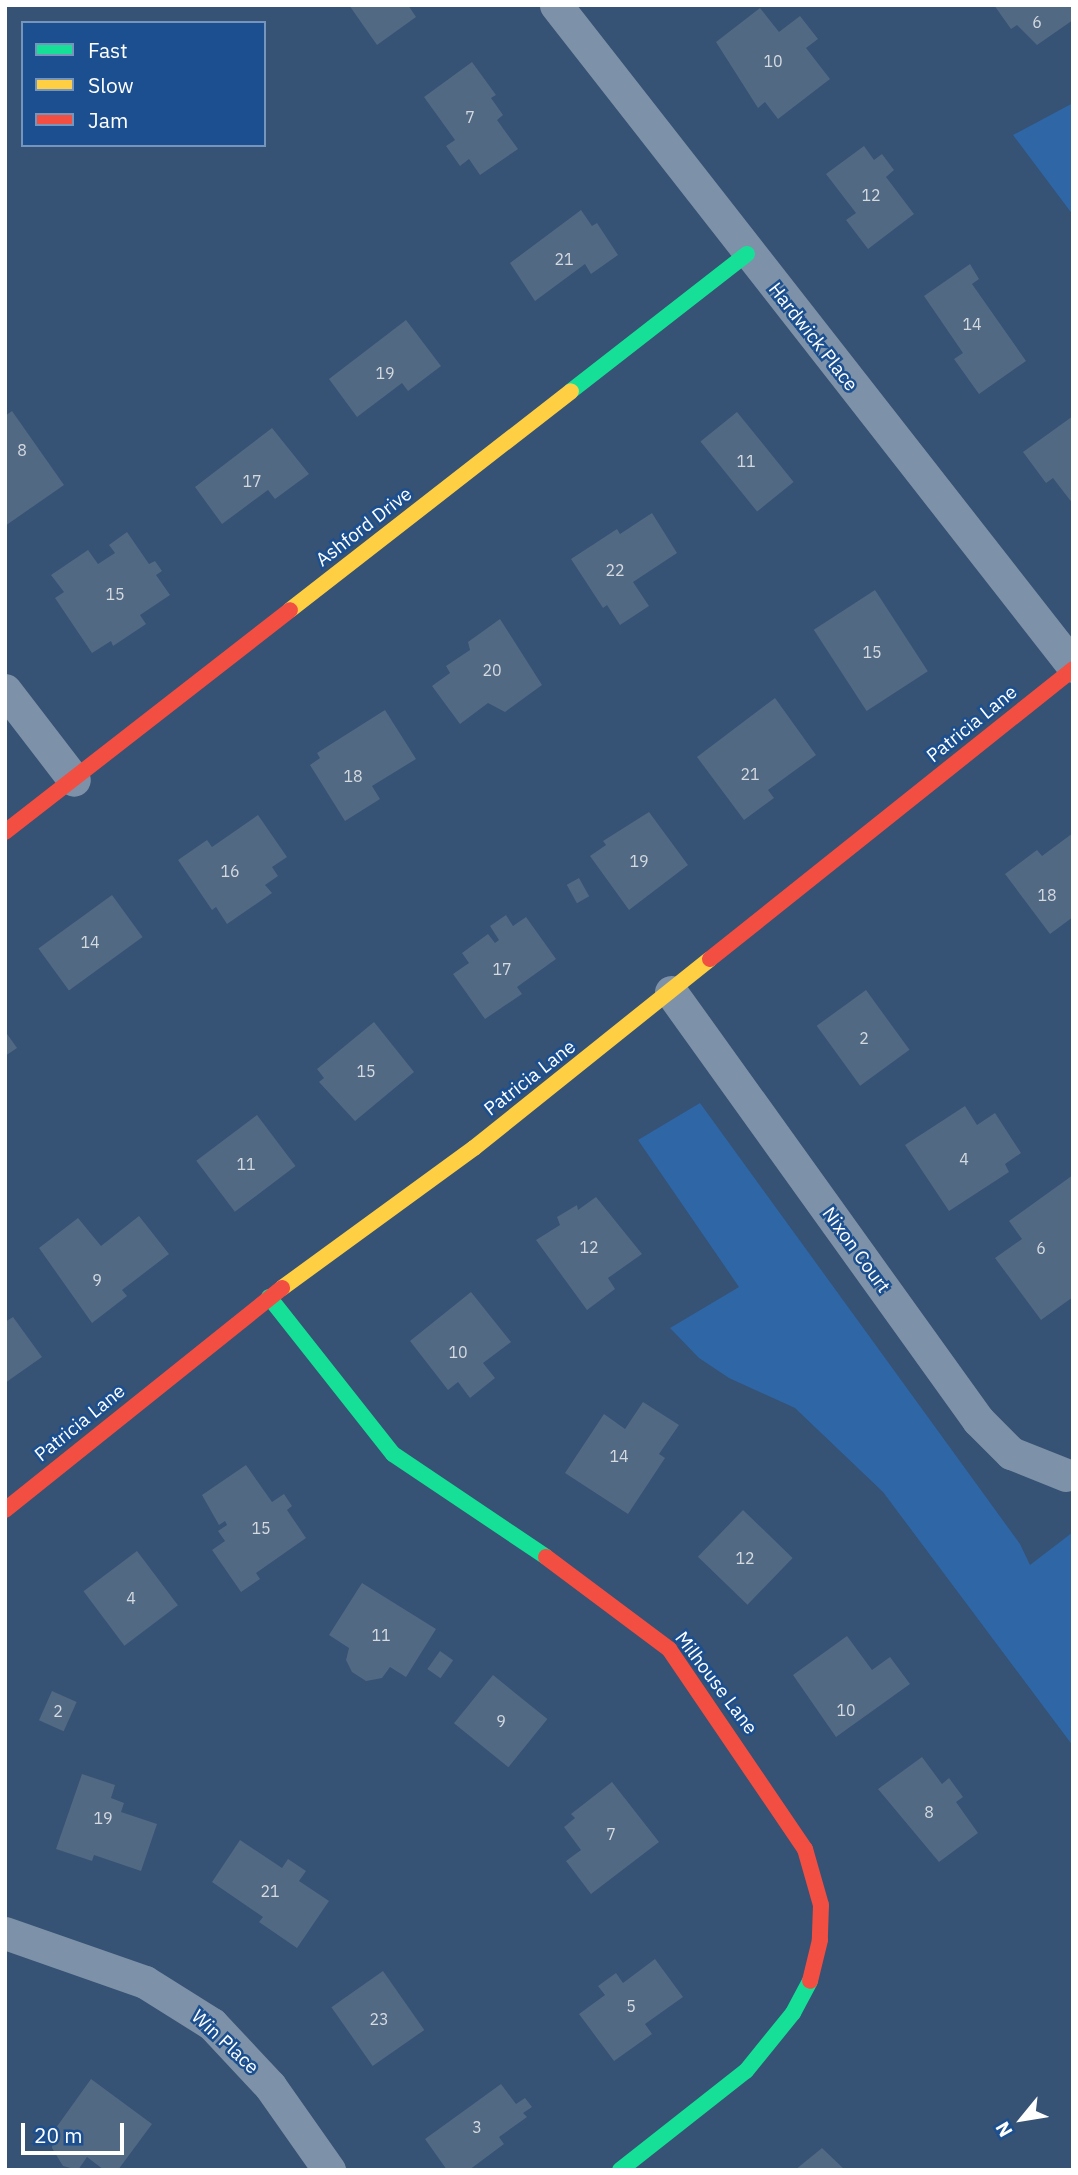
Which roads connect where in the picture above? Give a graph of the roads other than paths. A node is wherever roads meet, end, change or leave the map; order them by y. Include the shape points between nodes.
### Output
1 (556, 5) edge
2 (747, 254) junction
3 (1073, 667) edge
4 (5, 690) edge
5 (74, 780) junction
6 (5, 832) edge
7 (671, 992) junction
8 (269, 1297) junction
9 (1066, 1475) dead end
10 (5, 1510) edge
11 (5, 1933) edge
12 (329, 2170) edge
13 (620, 2170) edge

1 - 2 street, Hardwick Place
2 - 3 street, Hardwick Place
2 - 5 street, Ashford Drive
3 - 7 street, Patricia Lane
4 - 5 street
5 - 6 street, Ashford Drive
7 - 8 street, Patricia Lane via 474,1148
7 - 9 street, Nixon Court via 978,1420 1010,1453
8 - 10 street, Patricia Lane
8 - 13 street, Milhouse Lane via 393,1454 598,1592 669,1649 805,1850 821,1905 820,1940 810,1980 793,2012 746,2071
11 - 12 street, Win Place via 145,1982 212,2024 270,2086

